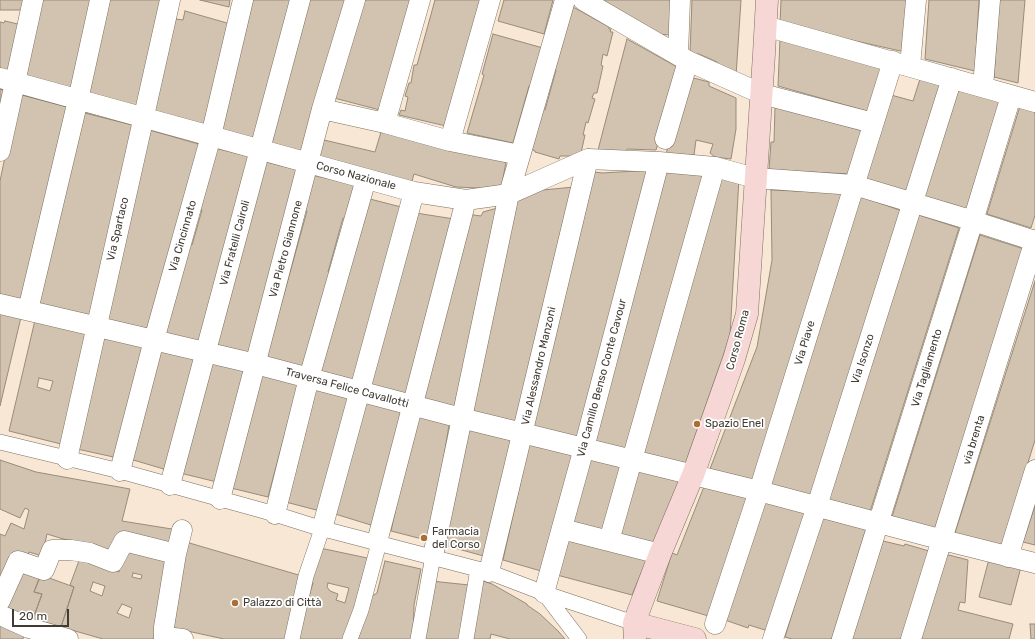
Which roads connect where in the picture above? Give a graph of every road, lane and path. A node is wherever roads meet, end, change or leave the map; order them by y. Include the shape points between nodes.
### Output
1 (33, 0) edge
2 (100, 0) edge
3 (170, 0) edge
4 (243, 0) edge
5 (300, 0) edge
6 (355, 0) edge
7 (420, 0) edge
8 (490, 0) edge
9 (565, 0) edge
10 (583, 0) edge
11 (680, 0) edge
12 (767, 0) edge
13 (916, 0) edge
14 (990, 0) edge
15 (765, 26) junction
16 (683, 58) junction
17 (902, 64) junction
18 (952, 78) junction
19 (7, 80) edge
20 (983, 87) junction
21 (762, 94) junction
22 (1011, 96) junction
23 (78, 100) junction
24 (1035, 102) edge
25 (322, 109) junction
26 (143, 118) junction
27 (385, 123) junction
28 (873, 123) junction
29 (211, 136) junction
30 (665, 139) dead end
31 (450, 140) junction
32 (260, 150) junction
33 (0, 151) edge
34 (520, 155) junction
35 (588, 159) junction
36 (658, 162) junction
37 (309, 163) junction
38 (715, 167) junction
39 (755, 178) junction
40 (366, 179) junction
41 (854, 185) junction
42 (414, 192) junction
43 (508, 194) junction
44 (466, 200) junction
45 (913, 203) junction
46 (973, 221) junction
47 (1035, 241) edge
48 (0, 304) edge
49 (28, 310) junction
50 (96, 326) junction
51 (154, 340) junction
52 (205, 352) junction
53 (256, 364) junction
54 (309, 378) junction
55 (360, 392) junction
56 (412, 406) junction
57 (461, 418) junction
58 (523, 434) junction
59 (0, 442) edge
60 (584, 448) junction
61 (67, 458) junction
62 (632, 461) junction
63 (1035, 470) edge
64 (120, 471) junction
65 (693, 475) junction
66 (170, 485) junction
67 (759, 491) junction
68 (220, 499) junction
69 (817, 506) junction
70 (275, 514) junction
71 (879, 522) junction
72 (322, 529) junction
73 (562, 529) junction
74 (182, 530) dead end
75 (943, 540) junction
76 (609, 541) junction
77 (378, 542) junction
78 (176, 554) junction
79 (660, 554) junction
80 (433, 556) junction
81 (1008, 557) junction
82 (1035, 563) edge
83 (483, 570) junction
84 (544, 593) junction
85 (0, 601) edge
86 (0, 615) edge
87 (715, 624) dead end
88 (634, 631) edge
89 (28, 634) edge
90 (659, 635) edge
91 (68, 639) edge
92 (164, 639) edge
93 (168, 639) edge
94 (183, 639) edge
95 (292, 639) edge
96 (350, 639) edge
97 (418, 639) edge
98 (466, 639) edge
99 (579, 639) edge
100 (695, 639) edge
101 (773, 639) edge
102 (842, 639) edge
103 (911, 639) edge

1 - 19 street
2 - 23 street
3 - 26 street, Via Spartaco
4 - 29 street, Via Cincinnato
5 - 32 street, Via Fratelli Cairoli
6 - 25 street, Via Pietro Giannone
7 - 27 street
8 - 31 street
9 - 34 street
10 - 16 street
11 - 16 street
12 - 15 main road, Corso Roma
13 - 17 street, Via Piave
14 - 20 street
15 - 17 street
15 - 21 main road, Corso Roma
16 - 21 street
16 - 30 street
17 - 18 street
17 - 28 street, Via Piave
18 - 20 street
18 - 45 street, Via Isonzo
19 - 23 street, Corso Nazionale
19 - 33 street
20 - 22 street
21 - 28 street
21 - 39 main road, Corso Roma
22 - 24 street
22 - 46 street, Via Tagliamento
23 - 26 street, Corso Nazionale
23 - 49 street
25 - 27 street
25 - 37 street, Via Pietro Giannone
26 - 29 street, Corso Nazionale
26 - 50 street, Via Spartaco
27 - 31 street
28 - 41 street, Via Piave
29 - 32 street, Corso Nazionale
29 - 51 street, Via Cincinnato
31 - 34 street
32 - 37 street, Corso Nazionale
32 - 52 street, Via Fratelli Cairoli
34 - 43 street
35 - 36 street, Corso Nazionale
35 - 43 street, Corso Nazionale
35 - 58 street, Via Alessandro Manzoni
36 - 38 street, Corso Nazionale
36 - 60 street, Via Camillo Benso Conte Cavour
37 - 40 street, Corso Nazionale
37 - 53 street, Via Pietro Giannone
38 - 39 street
38 - 62 street
39 - 41 street
39 - 65 main road, Corso Roma via 747,314
40 - 42 street, Corso Nazionale
40 - 54 street
41 - 45 street
41 - 67 street, Via Piave
42 - 44 street, Corso Nazionale
42 - 55 street
43 - 44 street, Corso Nazionale
43 - 57 street
44 - 56 street
45 - 46 street
45 - 69 street, Via Isonzo
46 - 47 street
46 - 71 street, Via Tagliamento
47 - 75 street, via brenta
48 - 49 street, Traversa Felice Cavallotti
49 - 50 street, Traversa Felice Cavallotti
50 - 51 street, Traversa Felice Cavallotti
50 - 61 street, Via Spartaco
51 - 52 street, Traversa Felice Cavallotti
51 - 64 street, Via Cincinnato
52 - 53 street, Traversa Felice Cavallotti
52 - 66 street, Via Fratelli Cairoli
53 - 54 street, Traversa Felice Cavallotti
53 - 68 street, Via Pietro Giannone
54 - 55 street, Traversa Felice Cavallotti
54 - 70 street
55 - 56 street, Traversa Felice Cavallotti
55 - 72 street
56 - 57 street, Traversa Felice Cavallotti
56 - 77 street
57 - 58 street, Traversa Felice Cavallotti
57 - 80 street
58 - 60 street, Traversa Felice Cavallotti
58 - 83 street, Via Alessandro Manzoni
59 - 61 street
60 - 62 street, Traversa Felice Cavallotti
60 - 73 street, Via Camillo Benso Conte Cavour
61 - 64 street
62 - 65 street, Traversa Felice Cavallotti
62 - 76 street
63 - 81 street
64 - 66 street
65 - 67 street, Traversa Felice Cavallotti
65 - 79 main road, Corso Roma
66 - 68 street
67 - 69 street, Traversa Felice Cavallotti
67 - 87 street, Via Piave
68 - 70 street
69 - 71 street, Traversa Felice Cavallotti
69 - 101 street, Via Isonzo
70 - 72 street
71 - 75 street, Traversa Felice Cavallotti
71 - 102 street, Via Tagliamento
72 - 77 street
72 - 95 street via 306,576
73 - 76 street
73 - 84 street, Via Camillo Benso Conte Cavour
74 - 78 street
75 - 81 street, Traversa Felice Cavallotti
75 - 103 street, via brenta
76 - 79 street
77 - 80 street
77 - 96 street via 361,610
78 - 85 street via 124,541 113,562 90,553 52,550 44,570 18,561
78 - 92 street
79 - 88 main road, Corso Roma
80 - 83 street
80 - 97 street
81 - 82 street
83 - 84 street
83 - 98 street
84 - 88 street
84 - 99 street
86 - 89 street
88 - 90 main road
89 - 91 street
90 - 100 main road
93 - 94 street

